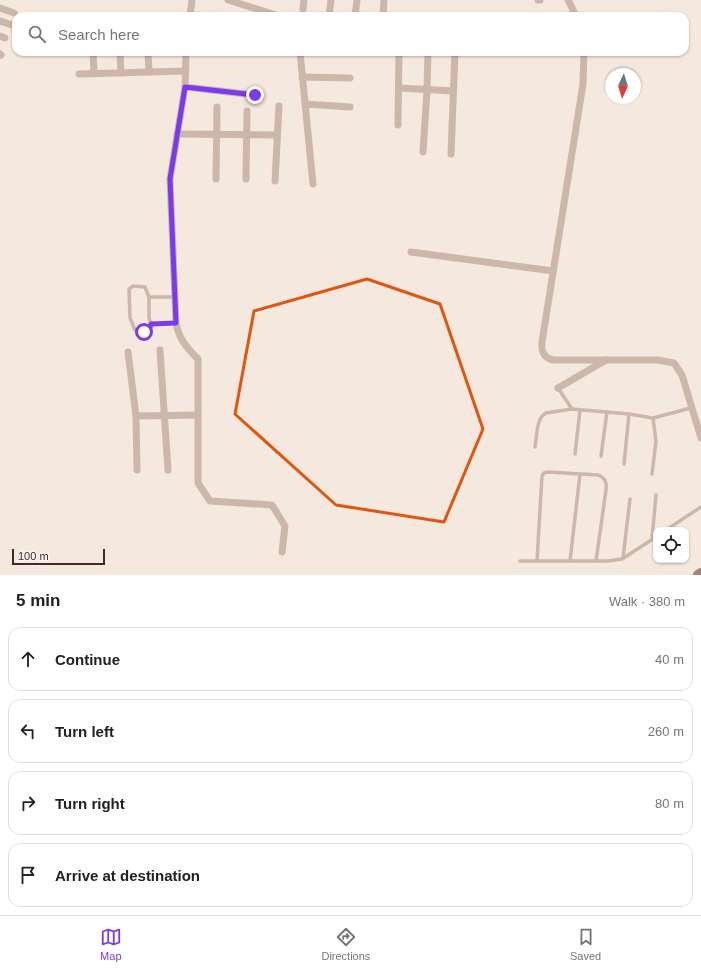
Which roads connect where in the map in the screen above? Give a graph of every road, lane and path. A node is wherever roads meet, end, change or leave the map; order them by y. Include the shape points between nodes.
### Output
1 (192, 0) edge
2 (228, 0) edge
3 (304, 0) edge
4 (331, 0) edge
5 (357, 0) edge
6 (384, 0) edge
7 (568, 0) edge
8 (0, 8) edge
9 (303, 9) dead end
10 (12, 12) edge
11 (190, 12) edge
12 (266, 12) edge
13 (330, 12) edge
14 (356, 12) edge
15 (383, 12) edge
16 (574, 12) edge
17 (0, 21) edge
18 (12, 25) dead end
19 (92, 56) edge
20 (120, 56) edge
21 (148, 56) edge
22 (186, 56) edge
23 (300, 56) edge
24 (399, 56) edge
25 (428, 56) edge
26 (455, 56) edge
27 (584, 56) edge
28 (186, 70) junction
29 (149, 72) junction
30 (121, 73) junction
31 (79, 74) dead end
32 (94, 74) junction
33 (302, 77) junction
34 (350, 78) dead end
35 (185, 87) junction
36 (399, 88) junction
37 (427, 90) junction
38 (453, 91) junction
39 (255, 95) dead end
40 (305, 104) junction
41 (278, 106) dead end
42 (217, 107) dead end
43 (350, 107) dead end
44 (247, 111) dead end
45 (398, 125) dead end
46 (177, 134) junction
47 (217, 135) junction
48 (247, 135) junction
49 (276, 136) junction
50 (423, 152) dead end
51 (451, 154) dead end
52 (216, 179) dead end
53 (246, 179) dead end
54 (275, 180) dead end
55 (313, 184) dead end
56 (411, 252) dead end
57 (553, 271) junction
58 (174, 296) junction
59 (149, 297) junction
60 (176, 323) junction
61 (151, 324) junction
62 (160, 350) dead end
63 (128, 352) dead end
64 (607, 360) junction
65 (558, 388) joint
66 (691, 408) junction
67 (572, 409) junction
68 (580, 410) junction
69 (607, 412) junction
70 (629, 414) junction
71 (198, 415) junction
72 (136, 416) junction
73 (164, 416) junction
74 (653, 418) junction
75 (700, 434) edge
76 (535, 447) dead end
77 (576, 454) dead end
78 (600, 456) dead end
79 (624, 464) dead end
80 (137, 470) dead end
81 (168, 470) dead end
82 (580, 474) junction
83 (652, 474) dead end
84 (656, 495) dead end
85 (630, 499) dead end
86 (701, 507) edge
87 (671, 527) edge
88 (652, 540) joint
89 (282, 552) dead end
90 (623, 558) junction
91 (520, 560) dead end
92 (537, 561) junction
93 (570, 561) junction
94 (596, 561) junction
95 (701, 573) edge
96 (698, 575) edge

1 - 11 street
2 - 12 street
3 - 9 street
4 - 13 street
5 - 14 street
6 - 15 street
7 - 16 street
8 - 10 street
17 - 18 street
19 - 32 street
20 - 30 street
21 - 29 street
22 - 28 street
23 - 33 street
24 - 36 street
25 - 37 street
26 - 38 street
27 - 57 street via 583,84
28 - 29 street
28 - 35 street
29 - 30 street
30 - 32 street
31 - 32 street
33 - 34 street
33 - 40 street
35 - 39 street
35 - 46 street
36 - 37 street
36 - 45 street
37 - 38 street
37 - 50 street
38 - 51 street
40 - 43 street
40 - 55 street
41 - 49 street
42 - 47 street
44 - 48 street
46 - 47 street
46 - 58 street via 170,179
47 - 48 street
47 - 52 street
48 - 49 street
48 - 53 street
49 - 54 street
56 - 57 street
57 - 64 street via 541,347 545,357 553,360
58 - 59 lane
58 - 60 street
59 - 61 lane
59 - 61 lane via 145,287 129,288 130,318 135,330 149,331
60 - 61 lane
60 - 71 street via 186,347 198,358
62 - 73 street
63 - 72 street
64 - 65 street
64 - 66 street via 657,360 674,363 682,375
65 - 67 lane
66 - 74 lane
66 - 75 street
67 - 68 lane
67 - 76 lane via 543,415
68 - 69 lane
68 - 77 lane
69 - 70 lane
69 - 78 lane
70 - 74 lane
70 - 79 lane
71 - 73 street
71 - 89 street via 198,483 210,501 272,505 285,526
72 - 73 street
72 - 80 street
73 - 81 street
74 - 83 lane via 656,441
82 - 92 lane via 548,472 542,476
82 - 93 lane
82 - 94 lane via 598,475 606,482
84 - 88 lane
85 - 90 lane
86 - 87 lane
88 - 90 lane
90 - 94 lane
91 - 92 lane
92 - 93 lane
93 - 94 lane
95 - 96 street

